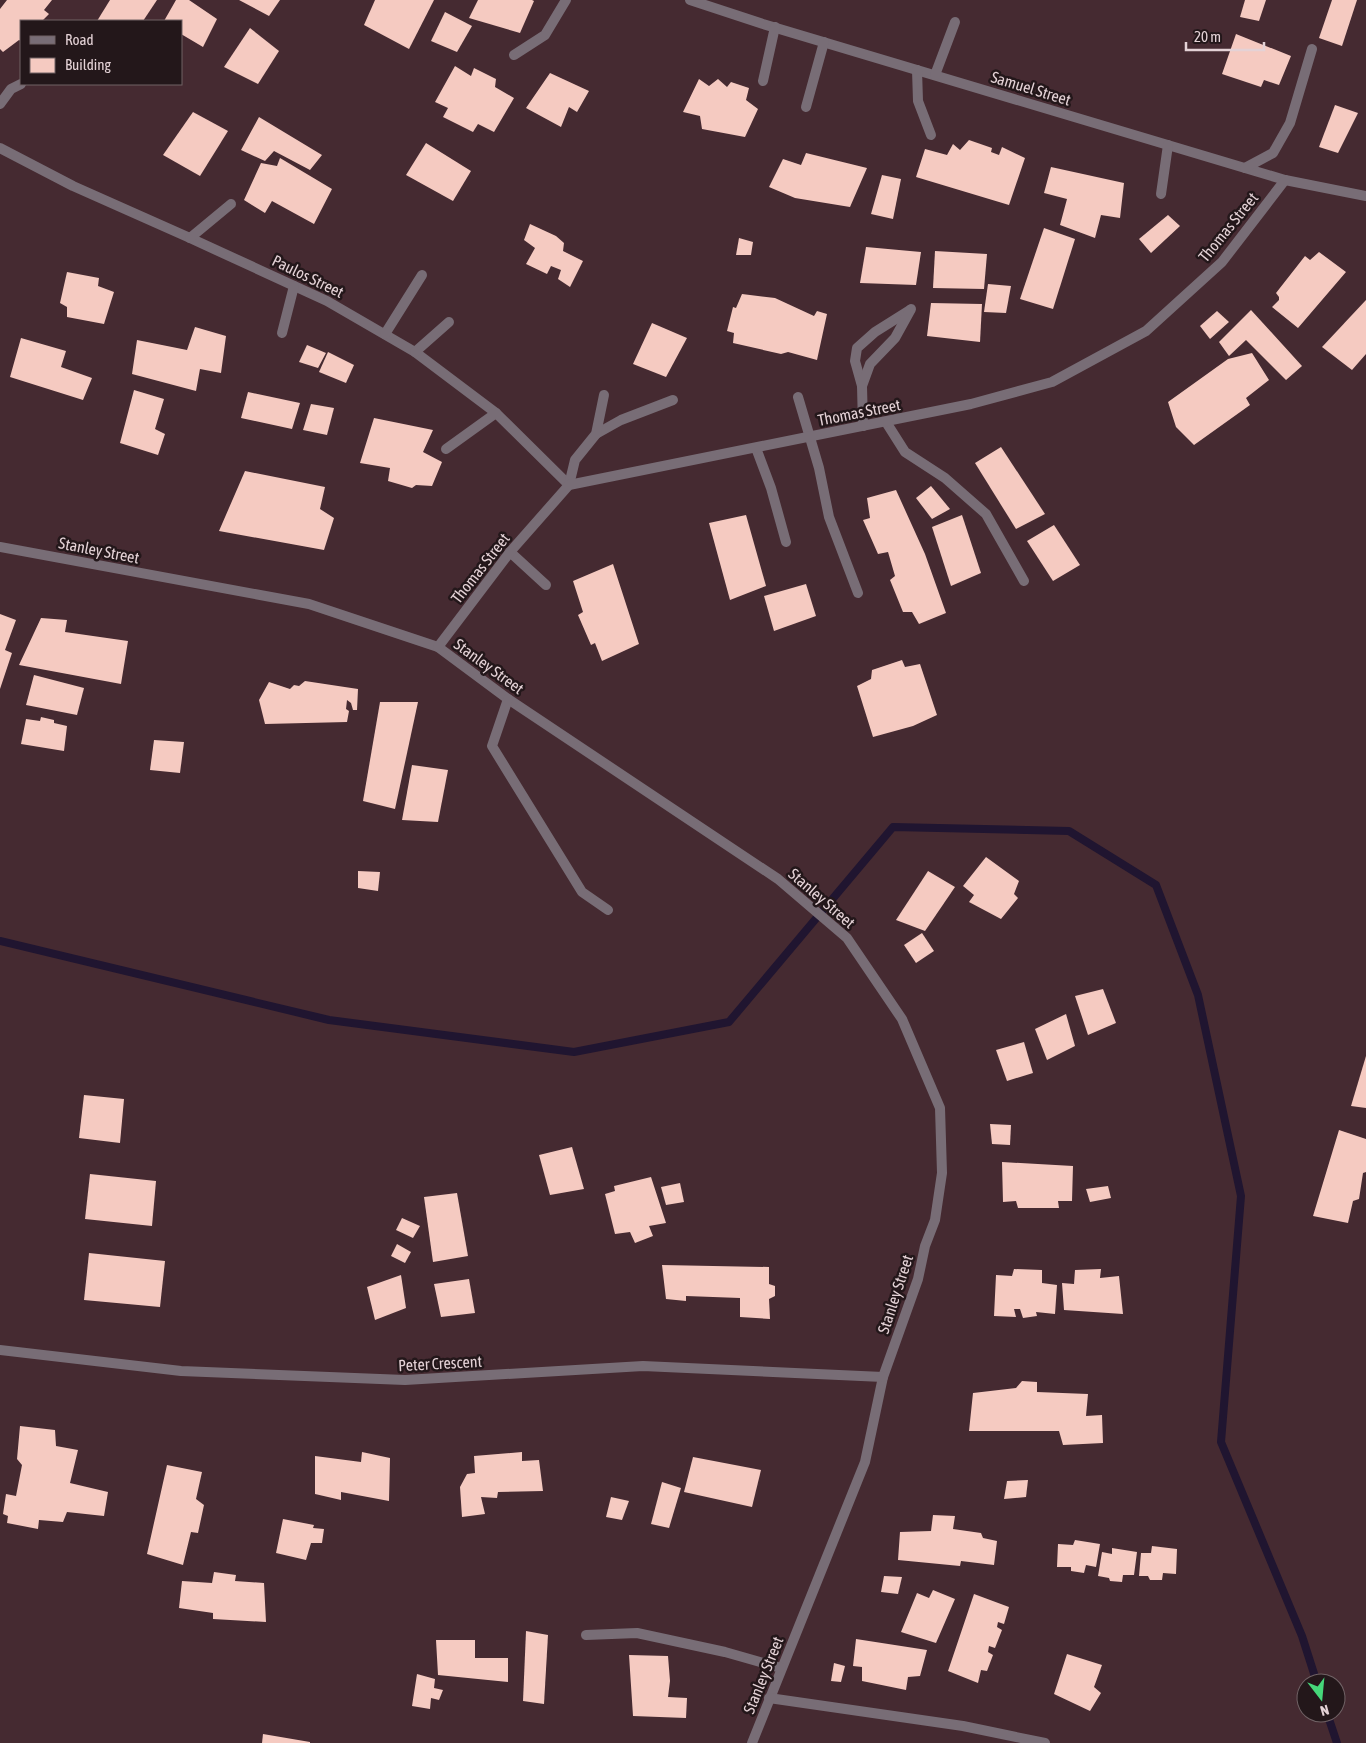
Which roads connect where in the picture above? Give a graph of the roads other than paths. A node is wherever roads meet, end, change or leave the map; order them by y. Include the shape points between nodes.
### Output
1 (566, 0) edge
2 (690, 0) edge
3 (955, 22) dead end
4 (775, 27) junction
5 (824, 42) junction
6 (1312, 49) dead end
7 (514, 55) dead end
8 (917, 70) junction
9 (935, 75) junction
10 (762, 81) dead end
11 (20, 84) edge
12 (0, 104) edge
13 (806, 107) dead end
14 (931, 135) dead end
15 (1168, 145) junction
16 (0, 148) edge
17 (1245, 168) junction
18 (1285, 180) junction
19 (1161, 194) dead end
20 (1365, 194) edge
21 (231, 204) dead end
22 (190, 238) junction
23 (422, 275) dead end
24 (294, 286) junction
25 (449, 322) dead end
26 (282, 333) dead end
27 (385, 334) junction
28 (415, 352) junction
29 (862, 386) junction
30 (604, 395) dead end
31 (798, 397) dead end
32 (674, 400) dead end
33 (496, 413) junction
34 (886, 422) junction
35 (863, 426) junction
36 (596, 434) junction
37 (809, 437) junction
38 (756, 448) junction
39 (446, 449) dead end
40 (569, 485) junction
41 (786, 542) dead end
42 (0, 547) edge
43 (510, 552) junction
44 (1024, 581) dead end
45 (546, 586) dead end
46 (858, 593) dead end
47 (438, 647) junction
48 (508, 699) junction
49 (608, 910) dead end
50 (0, 1350) edge
51 (883, 1377) junction
52 (586, 1635) dead end
53 (782, 1668) junction
54 (770, 1698) junction
55 (752, 1743) edge
56 (1045, 1743) edge

1 - 7 street via 545,35
2 - 4 street, Samuel Street
3 - 9 street
4 - 5 street, Samuel Street
4 - 10 street
5 - 8 street, Samuel Street
5 - 13 street
6 - 17 street via 1290,123 1273,153
8 - 9 street, Samuel Street
8 - 14 street via 918,101
9 - 15 street, Samuel Street
11 - 12 street via 11,89
15 - 17 street, Samuel Street
15 - 19 street
16 - 22 street, Paulos Street via 74,186
17 - 18 street, Samuel Street
18 - 20 street, Samuel Street
18 - 34 street, Thomas Street via 1222,262 1146,331 1052,382
21 - 22 street
22 - 24 street, Paulos Street
23 - 27 street
24 - 26 street
24 - 27 street, Paulos Street
25 - 28 street
27 - 28 street, Paulos Street
28 - 33 street, Paulos Street
29 - 29 street via 870,364 895,338 911,309 875,332 858,348 855,362
29 - 35 street
30 - 36 street
31 - 37 street
32 - 36 street via 621,420
33 - 39 street
33 - 40 street, Paulos Street
34 - 35 street, Thomas Street
34 - 44 street via 905,452 945,478 986,514
35 - 37 street, Thomas Street
36 - 40 street via 575,460
37 - 38 street, Thomas Street
37 - 46 street via 829,517
38 - 40 street, Thomas Street
38 - 41 street
40 - 43 street, Thomas Street
42 - 47 street, Stanley Street via 309,604
43 - 45 street
43 - 47 street, Thomas Street
47 - 48 street, Stanley Street
48 - 49 street via 492,746 582,892
48 - 51 street, Stanley Street via 778,879 847,938 902,1019 940,1108 942,1173 935,1220 918,1279
50 - 51 street, Peter Crescent via 181,1371 406,1380 643,1366
51 - 53 street, Stanley Street via 865,1462
52 - 53 street via 637,1633
53 - 54 street, Stanley Street
54 - 55 street, Stanley Street
54 - 56 street via 963,1726

